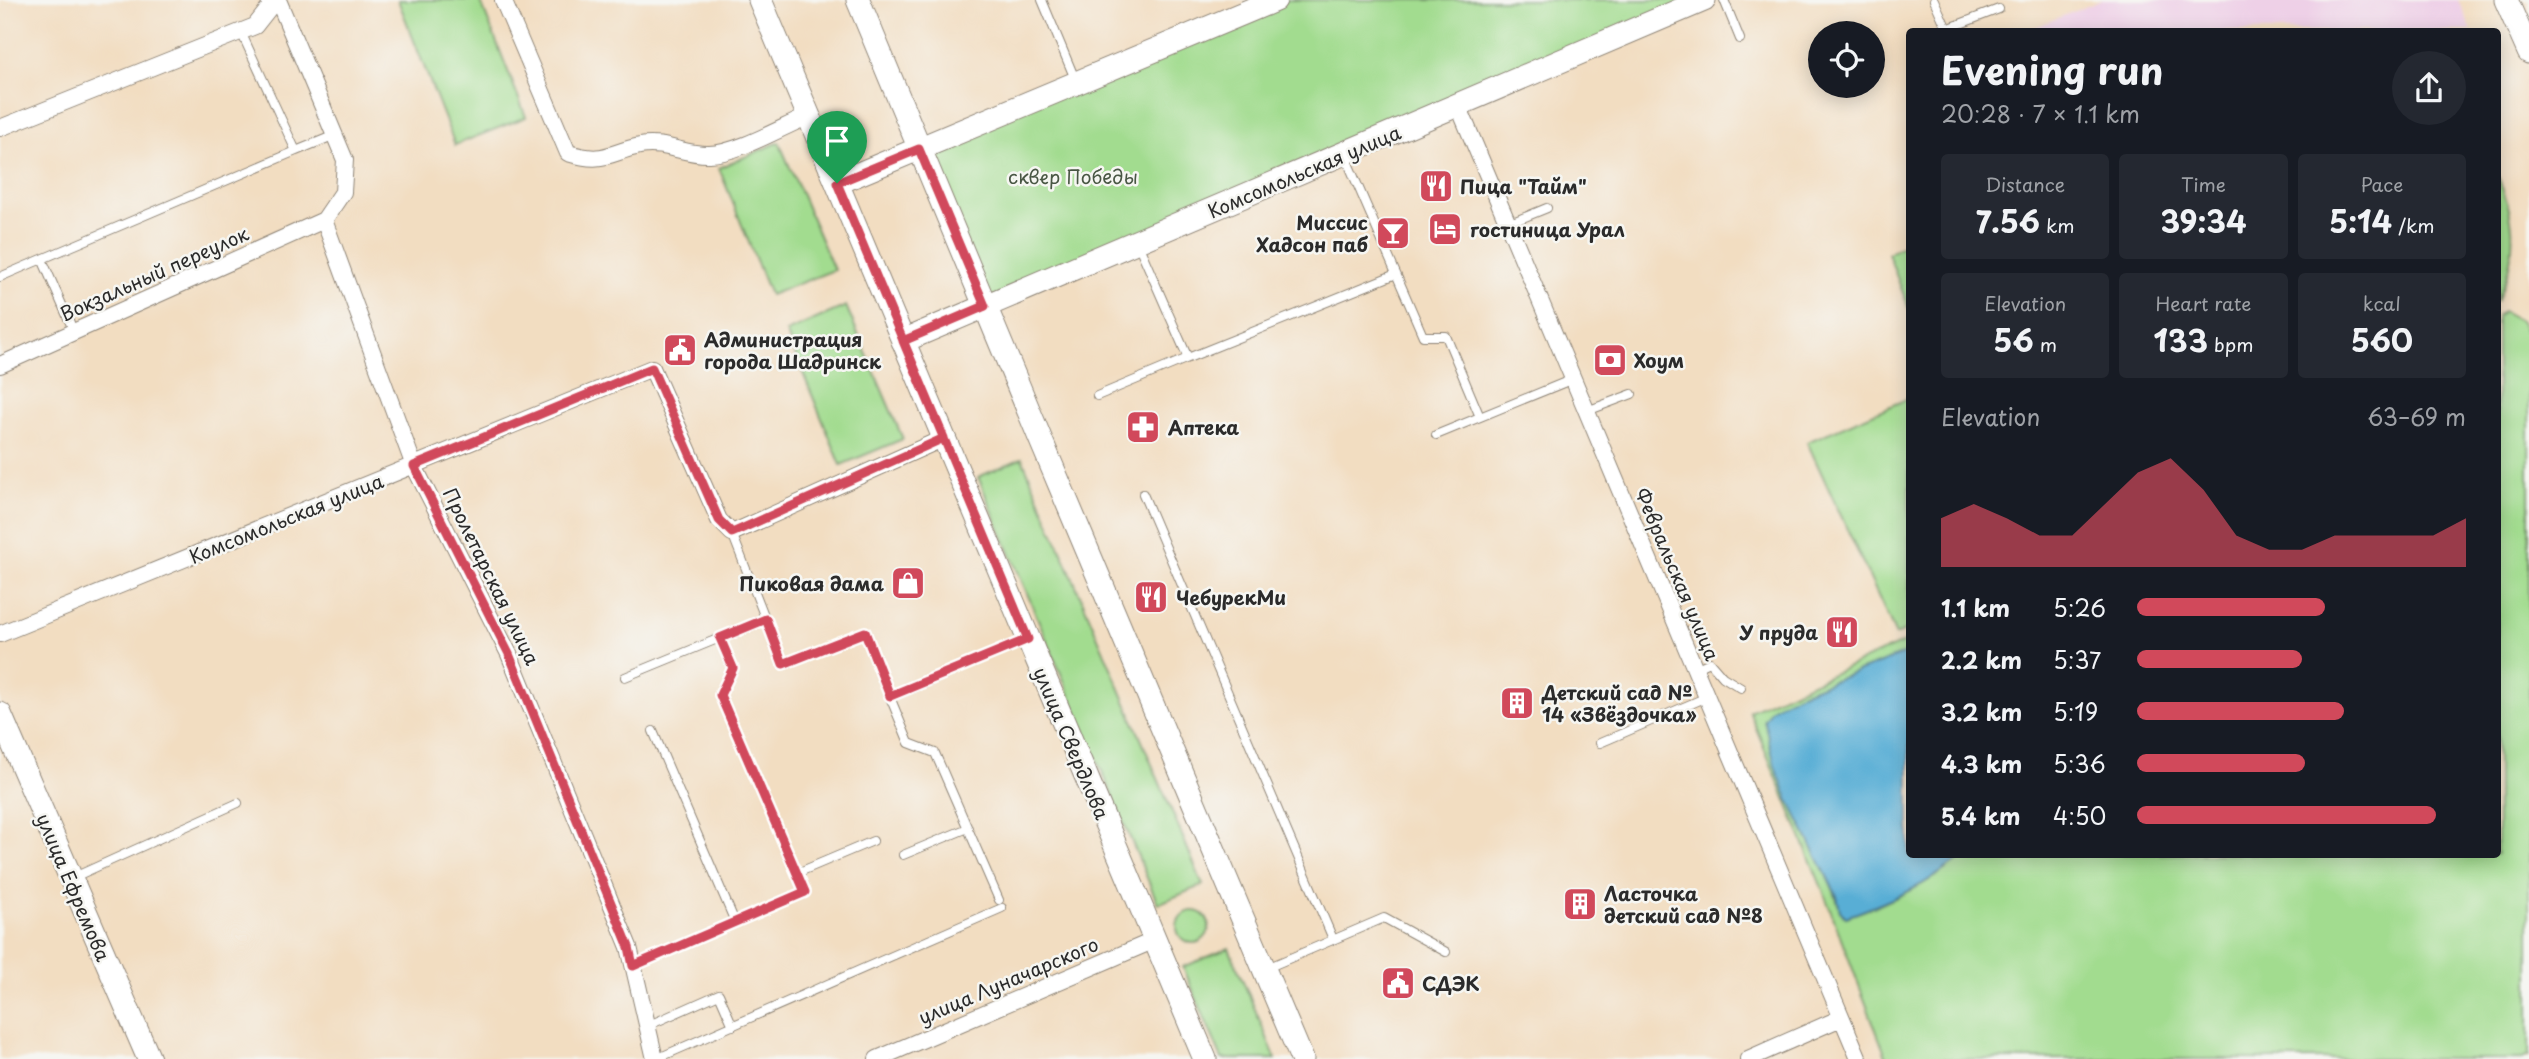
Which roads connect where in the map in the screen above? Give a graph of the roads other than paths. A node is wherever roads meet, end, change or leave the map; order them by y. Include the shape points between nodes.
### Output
1 (270, 0) edge
2 (278, 0) edge
3 (503, 0) edge
4 (760, 0) edge
5 (858, 0) edge
6 (1042, 0) edge
7 (1275, 0) edge
8 (1704, 0) edge
9 (1724, 0) edge
10 (1934, 0) edge
11 (2506, 0) edge
12 (1999, 9) dead end
13 (1947, 28) edge
14 (1950, 28) edge
15 (241, 32) junction
16 (1740, 39) dead end
17 (2529, 52) edge
18 (1076, 82) junction
19 (1458, 105) junction
20 (809, 116) junction
21 (0, 128) edge
22 (335, 135) junction
23 (919, 149) junction
24 (296, 151) junction
25 (1344, 153) junction
26 (837, 183) junction
27 (1546, 208) dead end
28 (324, 220) junction
29 (1508, 223) junction
30 (1137, 242) junction
31 (43, 259) junction
32 (1396, 274) junction
33 (0, 277) edge
34 (985, 306) junction
35 (74, 332) junction
36 (903, 341) junction
37 (1188, 358) junction
38 (0, 365) edge
39 (1573, 379) junction
40 (1632, 394) dead end
41 (1097, 396) dead end
42 (1587, 411) junction
43 (1480, 417) junction
44 (1436, 435) dead end
45 (944, 438) junction
46 (414, 466) junction
47 (1143, 494) dead end
48 (732, 533) junction
49 (766, 619) junction
50 (0, 634) edge
51 (720, 638) junction
52 (1028, 639) junction
53 (1695, 669) junction
54 (625, 677) dead end
55 (1741, 688) dead end
56 (890, 696) junction
57 (1707, 697) junction
58 (0, 715) edge
59 (653, 731) dead end
60 (1600, 743) dead end
61 (238, 803) dead end
62 (968, 828) junction
63 (873, 841) dead end
64 (904, 855) dead end
65 (797, 873) junction
66 (71, 879) junction
67 (735, 922) junction
68 (1333, 939) junction
69 (1155, 940) junction
70 (1446, 951) dead end
71 (633, 966) junction
72 (1264, 969) junction
73 (1842, 1018) junction
74 (647, 1026) junction
75 (733, 1026) junction
76 (906, 1053) edge
77 (149, 1059) edge
78 (656, 1059) edge
79 (877, 1059) edge
80 (1205, 1059) edge
81 (1302, 1059) edge
82 (1750, 1059) edge
83 (1859, 1059) edge

1 - 15 street via 255,26
2 - 22 street
3 - 20 street via 568,153 597,159 659,145 711,155
4 - 20 main road, улица Свердлова
5 - 23 main road
6 - 18 lane
7 - 18 main road
8 - 19 main road, Комсомольская улица
9 - 16 lane
10 - 13 lane
11 - 17 main road
12 - 14 lane
15 - 21 street
15 - 24 lane
18 - 23 main road
19 - 25 main road, Комсомольская улица
19 - 29 street, Февральская улица
20 - 26 main road, улица Свердлова
22 - 24 lane
22 - 28 street via 345,160 343,192
23 - 26 main road
23 - 34 main road
24 - 31 lane
25 - 30 main road, Комсомольская улица
25 - 32 lane
26 - 36 main road, улица Свердлова
27 - 29 lane
28 - 35 street, Вокзальный переулок
28 - 46 street, Пролетарская улица
29 - 39 street, Февральская улица
30 - 34 main road, Комсомольская улица
30 - 37 lane
31 - 33 lane
31 - 35 lane
32 - 37 lane
32 - 43 lane via 1423,337 1446,335
34 - 36 main road, Комсомольская улица
34 - 72 main road
35 - 38 street, Вокзальный переулок
36 - 45 main road, улица Свердлова
37 - 41 lane
39 - 42 street, Февральская улица
39 - 43 lane
40 - 42 lane
42 - 53 street, Февральская улица
43 - 44 lane
45 - 48 street
45 - 52 main road, улица Свердлова
46 - 48 street, Комсомольская улица via 652,368 719,520
46 - 50 street, Комсомольская улица
46 - 71 street, Пролетарская улица via 509,654
47 - 68 lane
48 - 49 lane
49 - 51 lane
49 - 56 lane via 783,664 865,632
51 - 54 lane
51 - 65 lane via 733,668 720,695
52 - 56 lane
52 - 69 main road, улица Свердлова
53 - 55 lane via 1710,662
53 - 57 street, Февральская улица
56 - 62 lane via 909,743 935,752
57 - 60 lane
57 - 73 street, Февральская улица
58 - 66 main road, улица Ефремова
59 - 67 lane
61 - 66 lane
62 - 64 lane
62 - 75 lane via 1000,904
63 - 65 lane
65 - 67 lane via 805,892
66 - 77 main road, улица Ефремова
67 - 71 lane
68 - 70 lane via 1384,918
68 - 72 lane
69 - 76 street, улица Луначарского
69 - 80 main road, улица Свердлова
71 - 74 street, Пролетарская улица
72 - 81 main road
73 - 82 street
73 - 83 street, Февральская улица
74 - 75 lane via 719,994
74 - 78 street, Пролетарская улица
75 - 78 lane
76 - 79 street, улица Луначарского

